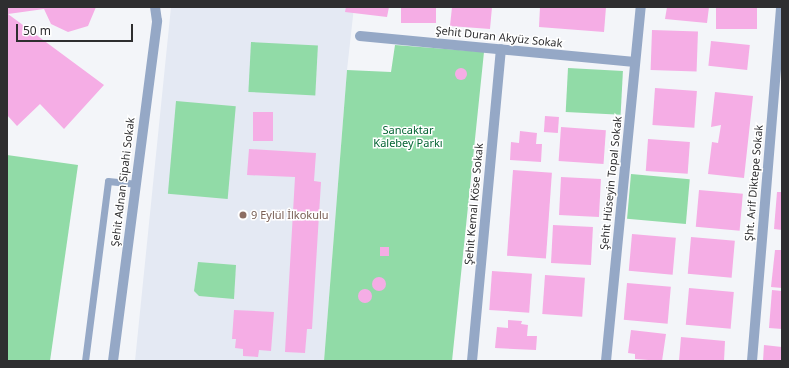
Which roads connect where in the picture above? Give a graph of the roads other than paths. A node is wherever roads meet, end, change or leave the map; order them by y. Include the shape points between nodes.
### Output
1 (155, 7) edge
2 (641, 7) edge
3 (781, 7) edge
4 (360, 36) dead end
5 (501, 49) junction
6 (635, 62) junction
7 (135, 184) junction
8 (85, 361) edge
9 (112, 361) edge
10 (472, 361) edge
11 (606, 361) edge
12 (752, 361) edge

1 - 7 street, Şehit Adnan Sipahi Sokak via 156,21
2 - 6 street, Şehit Hüseyin Topal Sokak
3 - 12 street, Şht. Arif Diktepe Sokak
4 - 5 street, Şehit Duran Akyüz Sokak
5 - 6 street, Şehit Duran Akyüz Sokak
5 - 10 street, Şehit Kemal Köse Sokak
6 - 11 street, Şehit Hüseyin Topal Sokak
7 - 8 lane via 108,181
7 - 9 street, Şehit Adnan Sipahi Sokak

